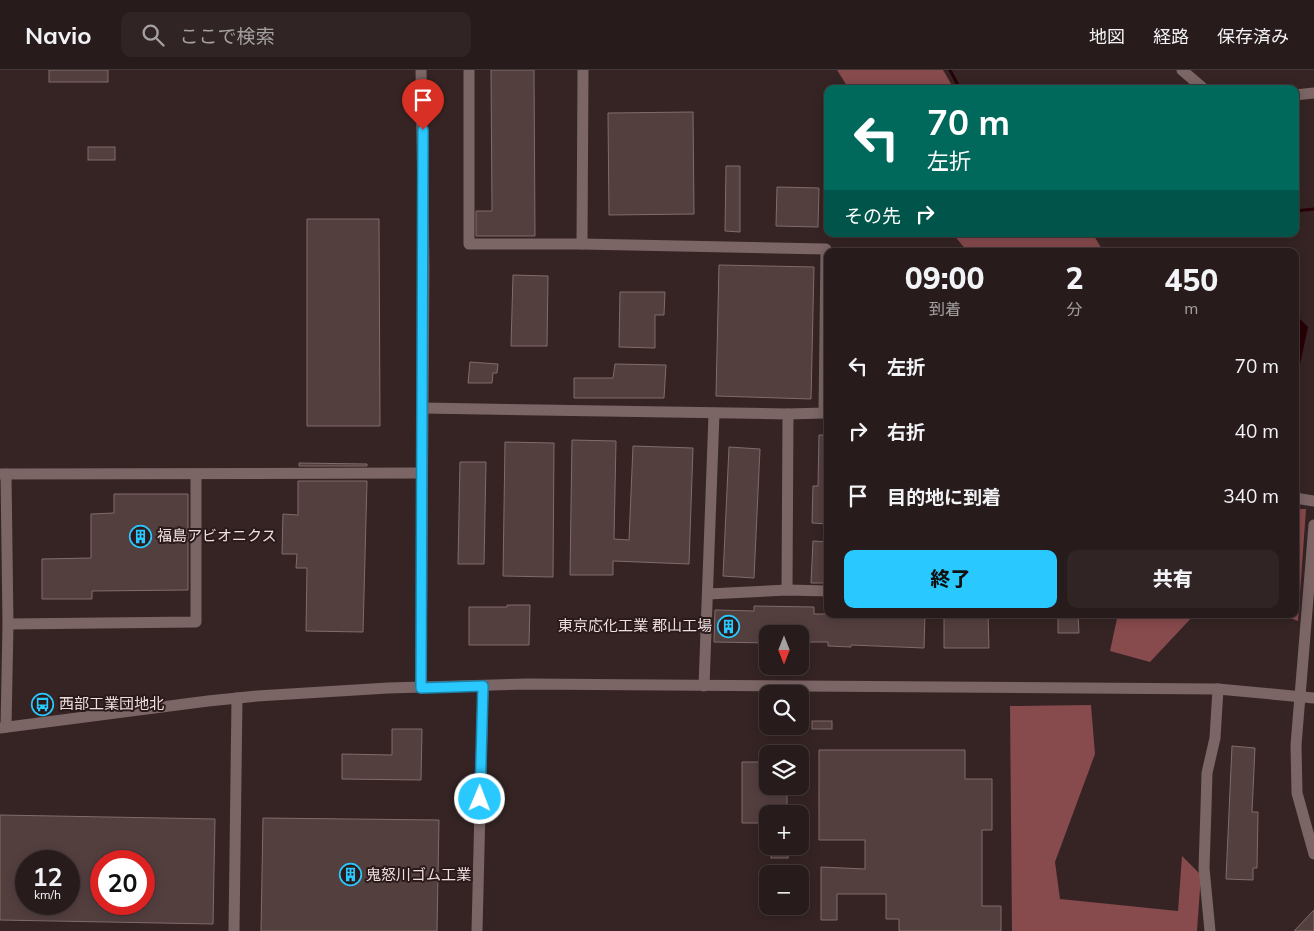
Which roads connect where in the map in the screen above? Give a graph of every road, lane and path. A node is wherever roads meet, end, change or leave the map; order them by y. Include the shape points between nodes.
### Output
1 (421, 70) edge
2 (469, 70) edge
3 (582, 70) edge
4 (1182, 70) edge
5 (1193, 74) edge
6 (1201, 85) edge
7 (1314, 93) edge
8 (1299, 95) edge
9 (582, 244) junction
10 (824, 249) edge
11 (423, 408) junction
12 (824, 413) edge
13 (714, 414) junction
14 (788, 414) junction
15 (422, 473) junction
16 (3, 474) edge
17 (196, 474) junction
18 (1299, 499) edge
19 (1314, 501) edge
20 (1314, 525) edge
21 (788, 590) junction
22 (824, 591) edge
23 (708, 594) junction
24 (8, 624) junction
25 (483, 686) junction
26 (704, 686) junction
27 (421, 688) junction
28 (1218, 689) junction
29 (1301, 697) junction
30 (237, 698) junction
31 (1314, 698) edge
32 (3, 727) edge
33 (1314, 854) edge
34 (234, 931) edge
35 (477, 931) edge
36 (1210, 931) edge

1 - 11 street
2 - 9 street via 469,244
3 - 9 street
4 - 5 street
5 - 6 street
7 - 8 street
9 - 10 street
11 - 13 street
11 - 15 street
12 - 14 street
13 - 14 street
13 - 23 street
14 - 21 street
15 - 17 street
15 - 27 street
16 - 17 street
16 - 24 street
17 - 24 street via 196,622
18 - 19 street
20 - 29 street
21 - 22 street
21 - 23 street
23 - 26 street
24 - 32 street
25 - 26 street
25 - 27 street
25 - 35 street
26 - 28 street
27 - 30 street
28 - 29 street
28 - 36 street via 1206,799 1204,868
29 - 31 street
29 - 33 street via 1296,745 1296,794
30 - 32 street
30 - 34 street

